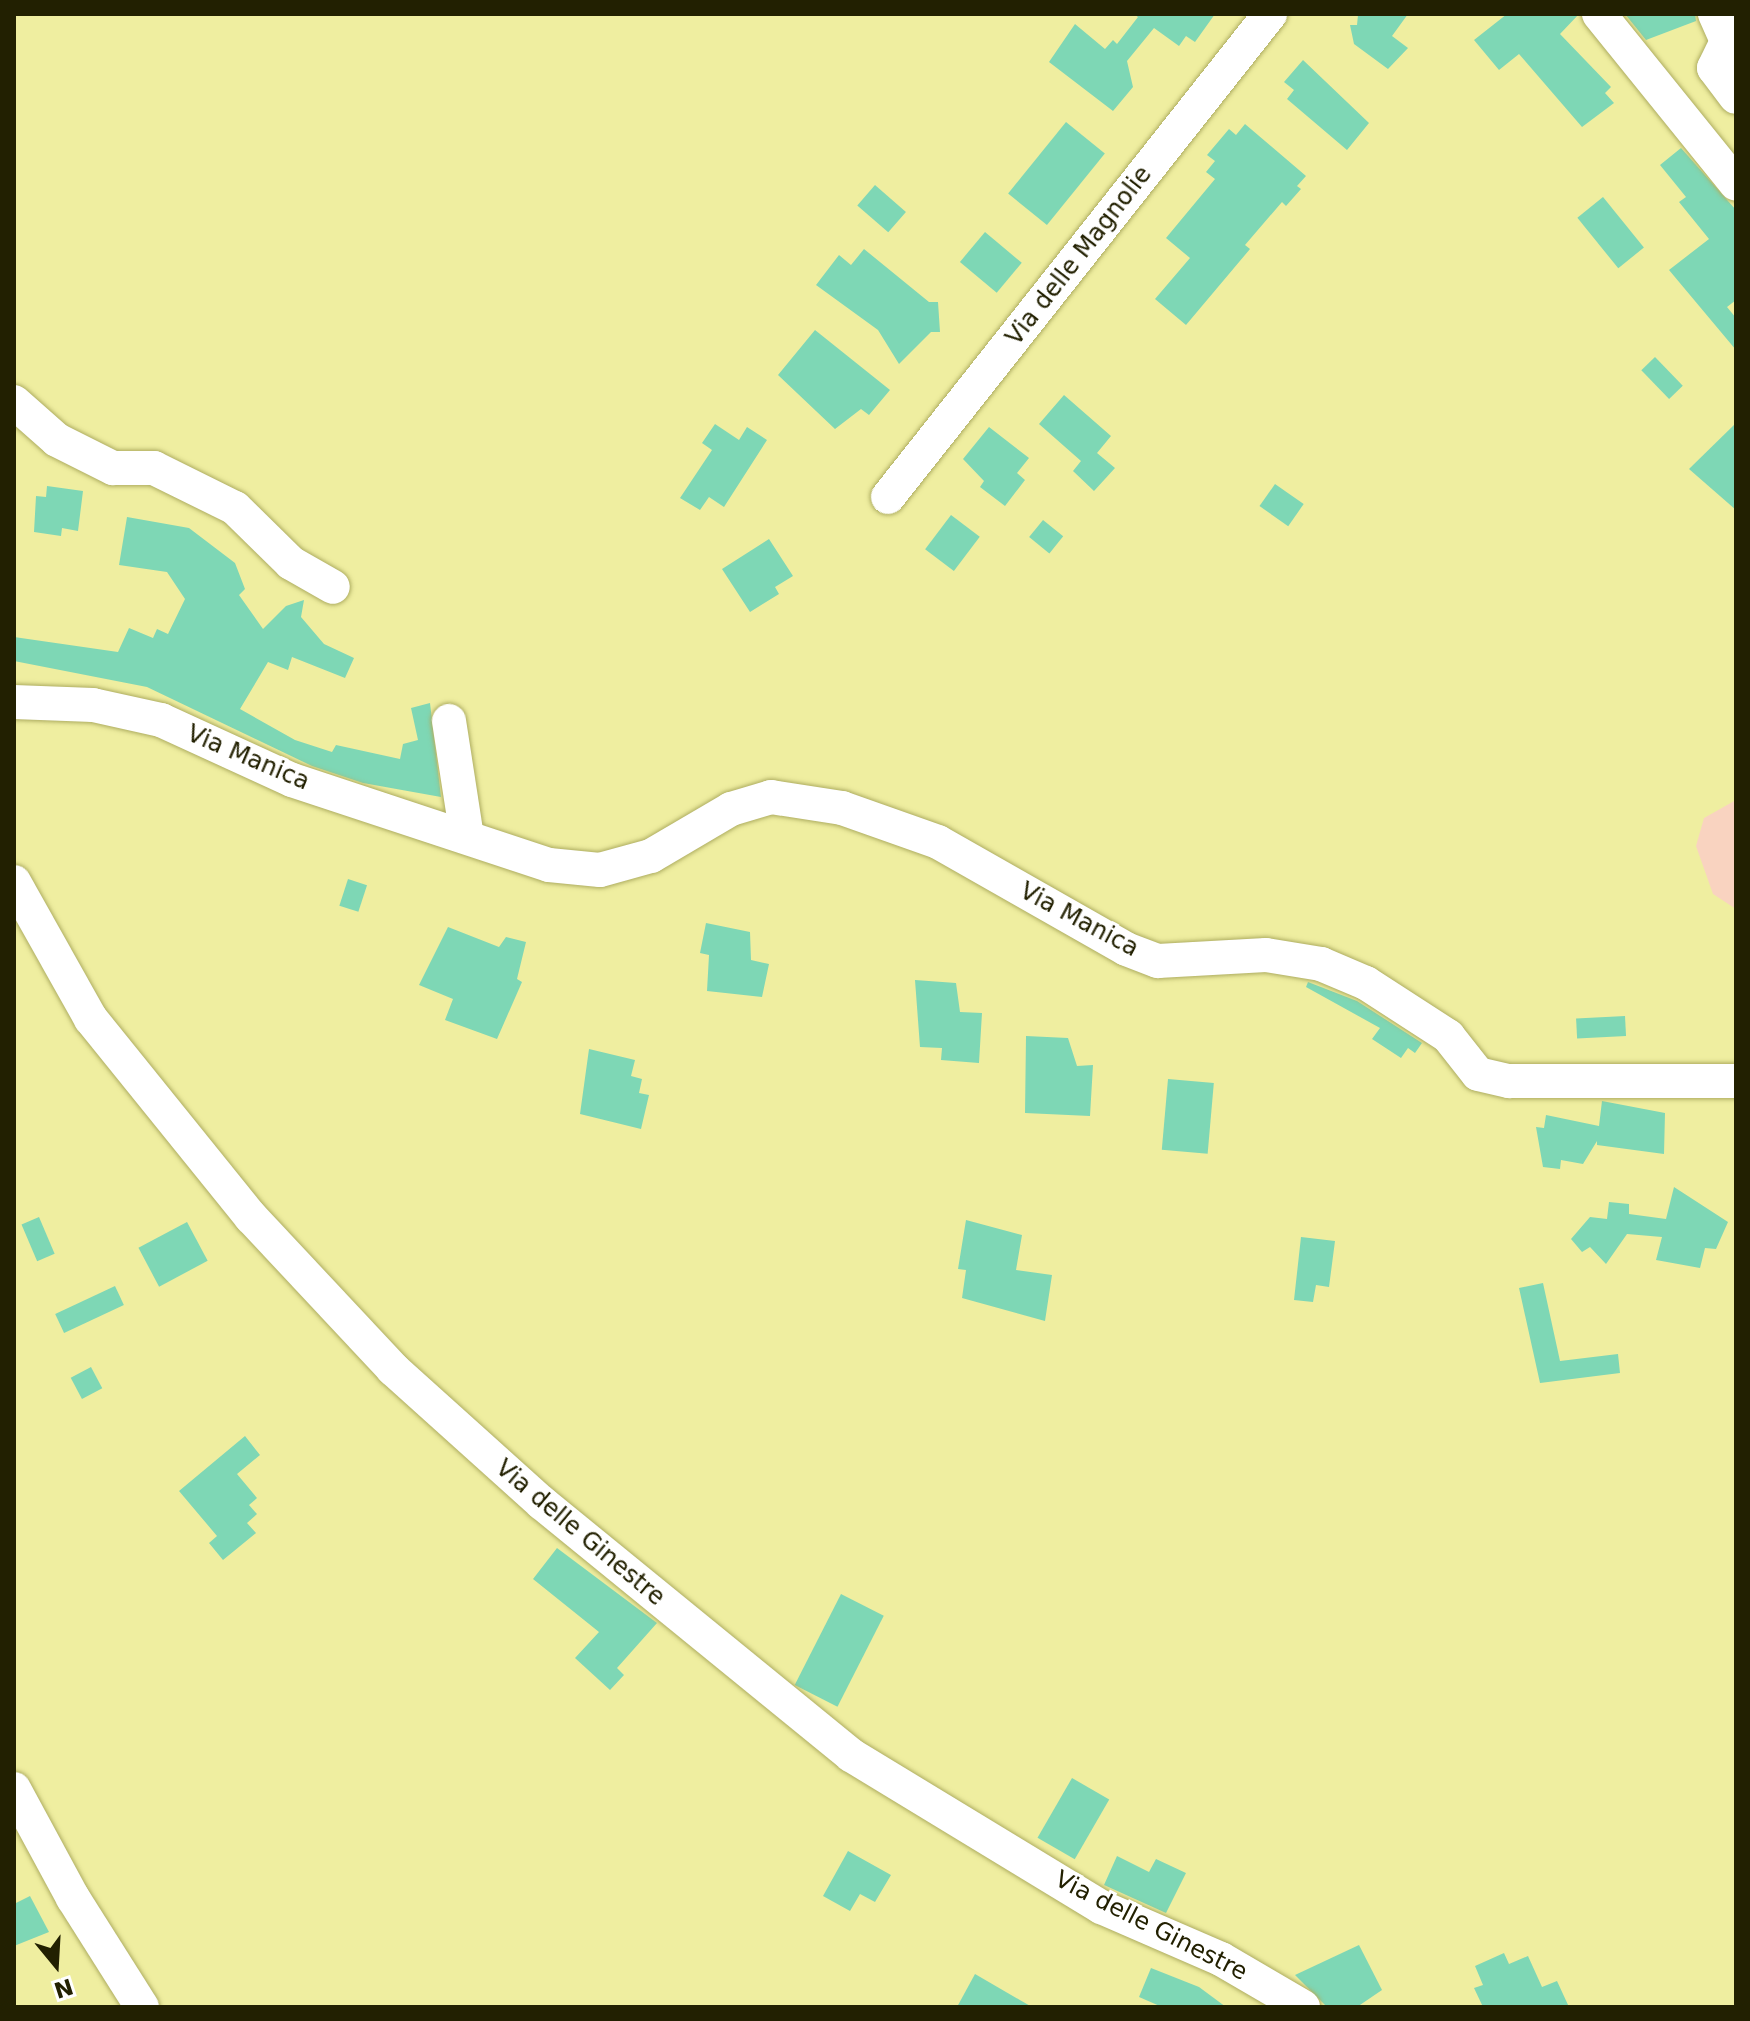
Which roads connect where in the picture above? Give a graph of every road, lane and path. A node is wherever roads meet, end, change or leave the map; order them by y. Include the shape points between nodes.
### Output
1 (1270, 14) edge
2 (1599, 14) edge
3 (1715, 14) edge
4 (1714, 68) junction
5 (1657, 81) junction
6 (1736, 97) edge
7 (1736, 184) edge
8 (14, 402) edge
9 (888, 497) dead end
10 (333, 587) dead end
11 (18, 704) edge
12 (449, 721) dead end
13 (467, 837) junction
14 (14, 882) edge
15 (1736, 1081) edge
16 (14, 1789) edge
17 (142, 2007) edge
18 (1303, 2007) edge

1 - 9 street, Via delle Magnolie
2 - 5 street via 1636,63
3 - 4 street via 1727,41
4 - 5 street
4 - 6 street
5 - 7 street
8 - 10 street via 57,440 113,468 154,468 235,508 291,563
11 - 13 street, Via Manica via 93,705 161,720 292,780
12 - 13 street
13 - 15 street, Via Manica via 549,865 600,870 651,856 731,809 771,797 842,808 938,842 1126,949 1158,961 1266,955 1321,964 1366,983 1448,1036 1478,1074 1509,1081
14 - 18 street, Via delle Ginestre via 91,1019 251,1217 393,1369 542,1503 851,1755 1101,1907 1221,1959
16 - 17 street via 73,1898

